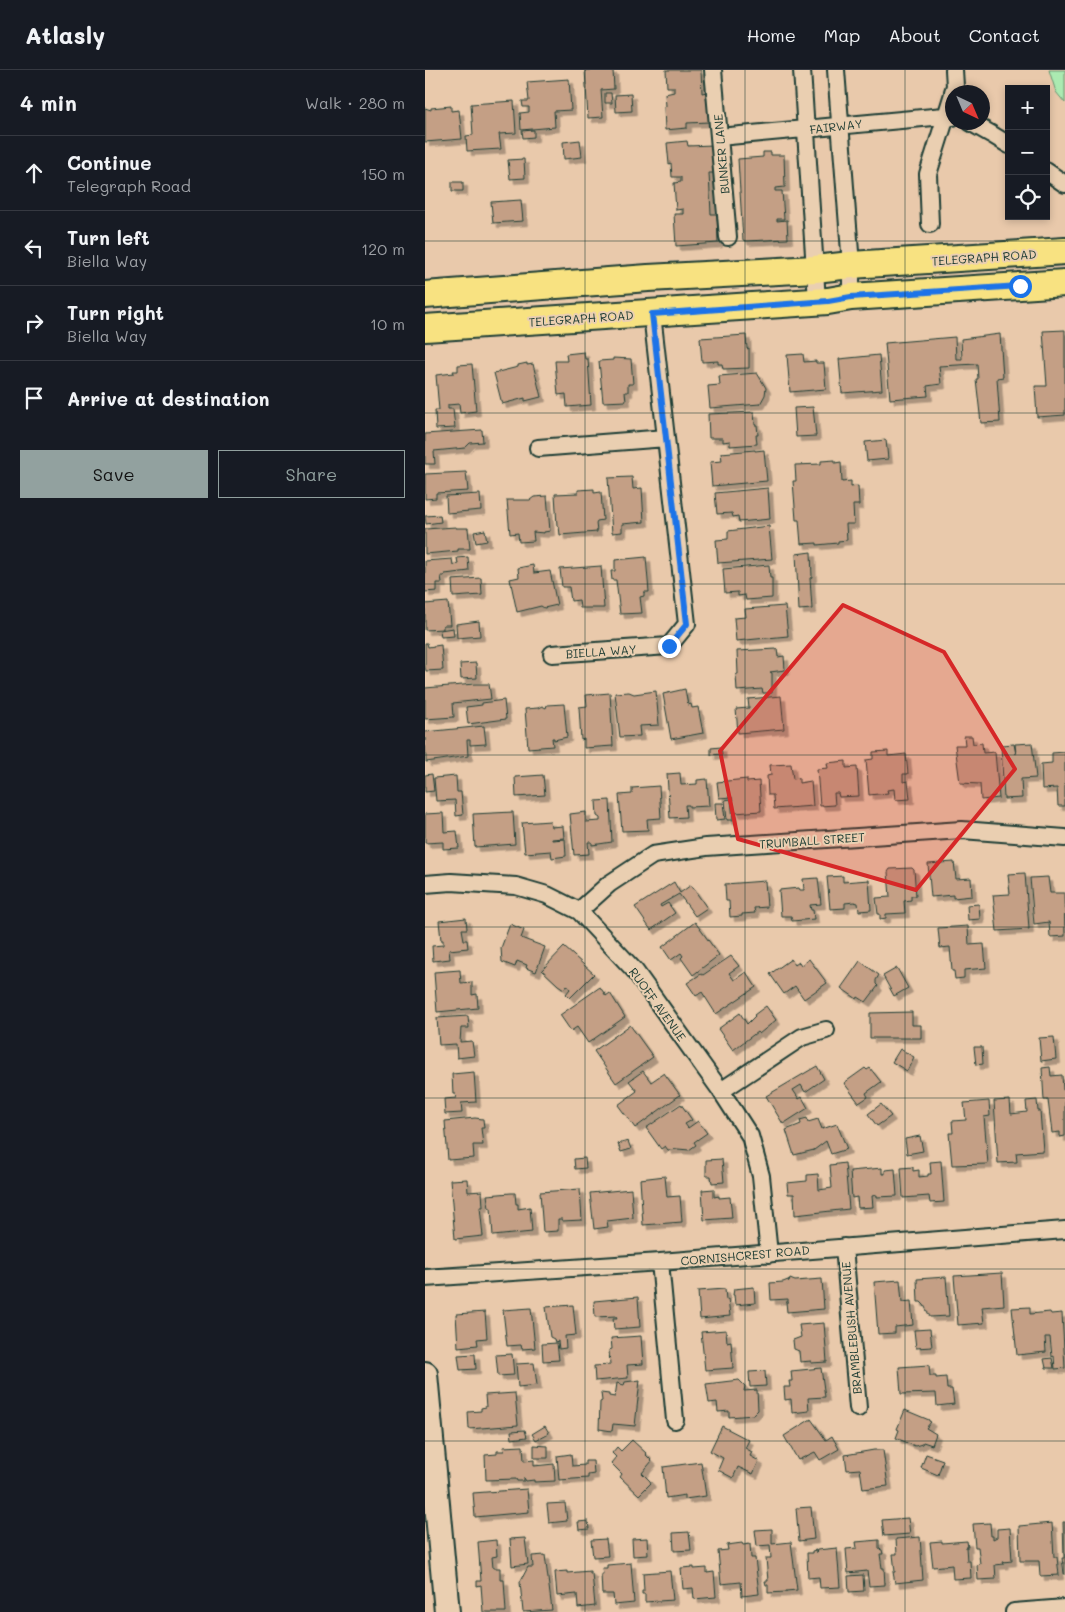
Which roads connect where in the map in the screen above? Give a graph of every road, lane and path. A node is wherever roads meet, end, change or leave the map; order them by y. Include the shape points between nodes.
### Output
1 (713, 70) edge
2 (802, 70) edge
3 (836, 70) edge
4 (955, 70) edge
5 (955, 85) edge
6 (945, 117) edge
7 (840, 127) junction
8 (945, 128) edge
9 (806, 130) junction
10 (984, 130) edge
11 (719, 137) junction
12 (1005, 143) edge
13 (1050, 174) edge
14 (1065, 184) edge
15 (930, 224) dead end
16 (728, 238) dead end
17 (1065, 251) edge
18 (851, 265) junction
19 (815, 269) junction
20 (1065, 283) edge
21 (425, 295) edge
22 (851, 297) junction
23 (817, 301) junction
24 (652, 314) junction
25 (425, 328) edge
26 (666, 438) junction
27 (538, 448) dead end
28 (552, 654) dead end
29 (1065, 838) edge
30 (425, 884) edge
31 (579, 912) junction
32 (826, 1030) dead end
33 (721, 1091) junction
34 (1065, 1230) edge
35 (844, 1247) junction
36 (769, 1254) junction
37 (660, 1262) junction
38 (425, 1278) edge
39 (425, 1374) edge
40 (425, 1385) edge
41 (857, 1408) dead end
42 (675, 1420) dead end
43 (1065, 1608) edge
44 (447, 1612) edge
45 (1014, 1612) edge

1 - 11 street, BUNKER LANE
2 - 9 street
3 - 7 street
4 - 5 street
6 - 7 street, FAIRWAY via 866,122
7 - 9 street, FAIRWAY
7 - 18 street
8 - 15 street via 928,174
9 - 11 street, FAIRWAY
9 - 19 street
10 - 12 street
11 - 16 street, BUNKER LANE
13 - 14 street
17 - 18 main road, TELEGRAPH ROAD
18 - 19 main road, TELEGRAPH ROAD
18 - 22 street
19 - 21 main road, TELEGRAPH ROAD
19 - 23 street
20 - 22 main road, TELEGRAPH ROAD
22 - 23 main road, TELEGRAPH ROAD
23 - 24 main road, TELEGRAPH ROAD
24 - 25 main road, TELEGRAPH ROAD
24 - 26 street, BIELLA WAY
26 - 27 street
26 - 28 street, BIELLA WAY via 687,624 669,646
29 - 31 street, TRUMBALL STREET via 962,830 706,847 653,855 609,884
30 - 31 street, RUOFF AVENUE via 451,882 516,886 547,895
31 - 33 street, RUOFF AVENUE via 635,971
32 - 33 street via 802,1038
33 - 36 street, RUOFF AVENUE via 751,1136 761,1176
34 - 35 street, CORNISHCREST ROAD
35 - 36 street, CORNISHCREST ROAD
35 - 41 street, BRAMBLEBUSH AVENUE
36 - 37 street, CORNISHCREST ROAD
37 - 38 street, CORNISHCREST ROAD
37 - 42 street
39 - 40 street
40 - 44 street
43 - 45 street

